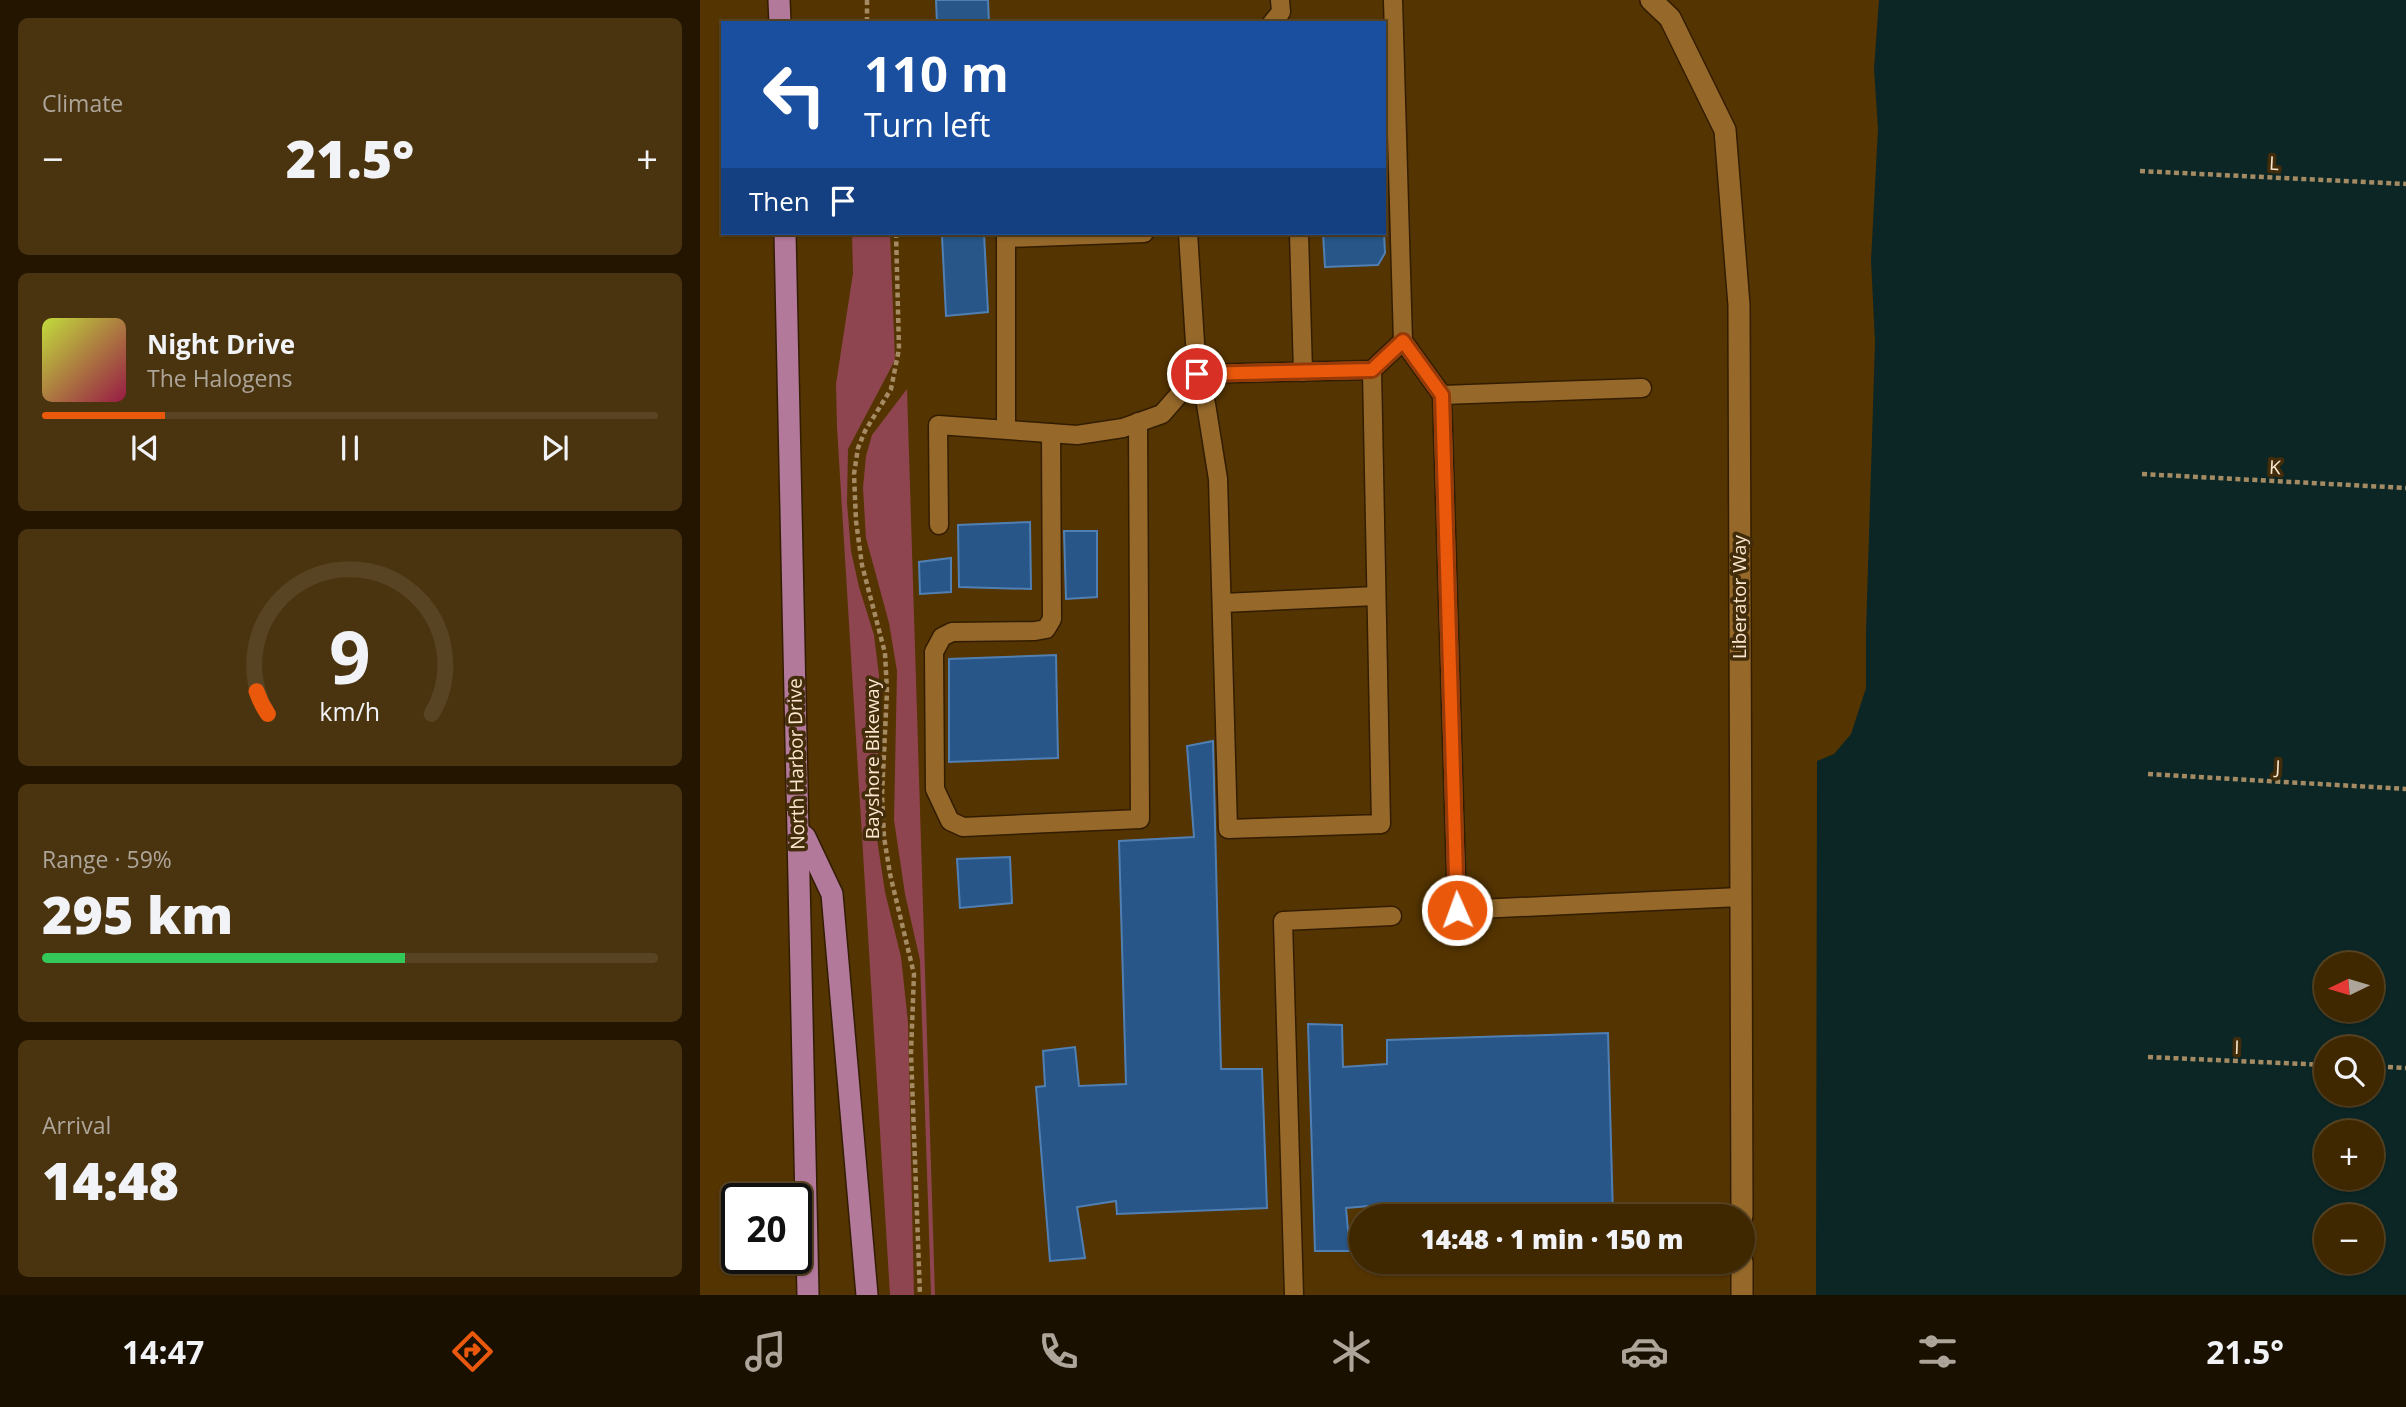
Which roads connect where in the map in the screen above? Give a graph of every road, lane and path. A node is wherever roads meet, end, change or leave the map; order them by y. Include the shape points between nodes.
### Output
1 (779, 0) edge
2 (867, 0) edge
3 (1280, 0) edge
4 (1393, 0) edge
5 (1651, 0) edge
6 (780, 21) edge
7 (867, 21) edge
8 (1274, 21) edge
9 (2140, 171) dead end
10 (2406, 184) edge
11 (785, 235) edge
12 (896, 235) edge
13 (1052, 235) edge
14 (1188, 235) edge
15 (1299, 235) edge
16 (1006, 236) edge
17 (1403, 341) junction
18 (1372, 370) junction
19 (1303, 372) junction
20 (1197, 374) junction
21 (1642, 388) dead end
22 (1442, 395) junction
23 (1139, 422) junction
24 (1006, 429) junction
25 (1051, 433) junction
26 (2142, 474) dead end
27 (2406, 488) edge
28 (939, 525) dead end
29 (1376, 596) junction
30 (1223, 603) junction
31 (2148, 774) dead end
32 (2406, 789) edge
33 (798, 832) junction
34 (1740, 897) junction
35 (1392, 916) dead end
36 (2148, 1057) dead end
37 (2314, 1064) edge
38 (2384, 1067) edge
39 (2406, 1068) edge
40 (1742, 1204) edge
41 (1742, 1274) edge
42 (808, 1295) edge
43 (867, 1295) edge
44 (920, 1295) edge
45 (1294, 1295) edge
46 (1742, 1295) edge

1 - 6 main road
2 - 7 path
3 - 8 lane via 1281,12
4 - 17 lane
5 - 34 street, Liberator Way via 1670,18 1725,130 1739,305
9 - 10 path, L
11 - 33 main road, North Harbor Drive
12 - 44 path, Bayshore Bikeway via 899,349 891,390 865,430 854,474 862,565 885,653 884,837 914,974 911,1053
13 - 16 lane
14 - 20 lane
15 - 19 lane
16 - 24 lane
17 - 18 lane
17 - 22 lane
18 - 19 lane
18 - 29 lane
19 - 20 lane
20 - 23 lane via 1161,414
20 - 30 lane via 1218,479
21 - 22 lane
22 - 34 lane via 1457,910
23 - 25 lane via 1077,435
23 - 25 lane via 1140,819 963,827 950,821 935,789 934,652 942,637 952,632 1034,631 1046,629 1052,619
24 - 25 lane
24 - 28 lane via 938,425
26 - 27 path, K
29 - 30 lane
29 - 30 lane via 1381,824 1228,830
31 - 32 path, J
33 - 42 main road, North Harbor Drive
33 - 43 main road via 805,837 832,894
34 - 40 street, Liberator Way
35 - 45 lane via 1283,921
36 - 37 path, I
38 - 39 path
41 - 46 street

